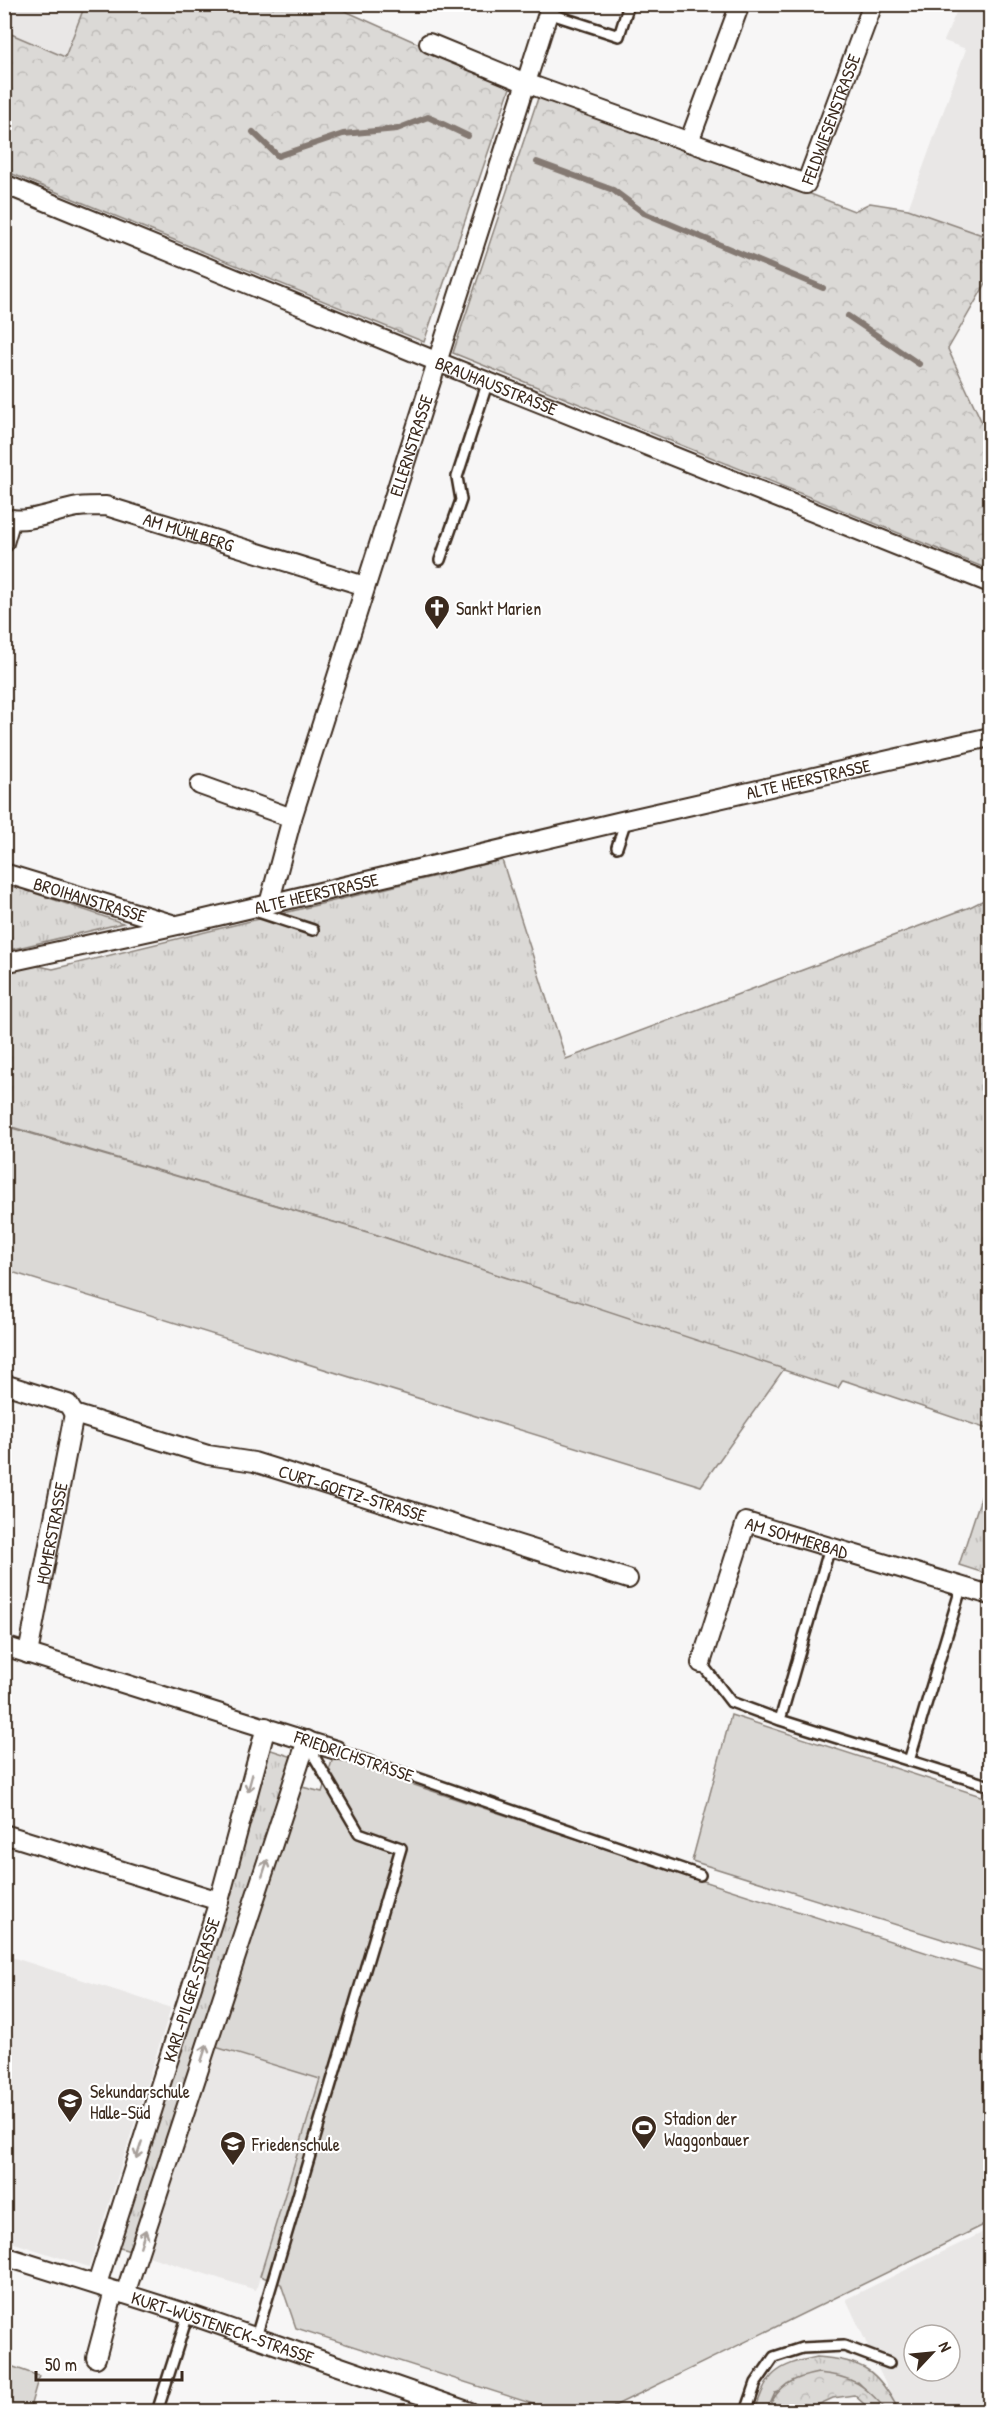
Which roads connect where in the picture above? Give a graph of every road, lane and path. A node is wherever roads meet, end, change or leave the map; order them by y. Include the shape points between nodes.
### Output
1 (629, 4) edge
2 (740, 4) edge
3 (873, 4) edge
4 (550, 9) edge
5 (429, 43) dead end
6 (526, 83) junction
7 (689, 142) junction
8 (4, 184) edge
9 (438, 362) junction
10 (488, 381) junction
11 (8, 519) edge
12 (4, 543) edge
13 (440, 560) dead end
14 (990, 583) edge
15 (365, 586) junction
16 (990, 737) edge
17 (200, 785) dead end
18 (292, 818) junction
19 (626, 820) junction
20 (617, 846) dead end
21 (4, 873) edge
22 (269, 904) junction
23 (248, 909) junction
24 (175, 925) junction
25 (313, 930) dead end
26 (4, 963) edge
27 (4, 1384) edge
28 (74, 1413) junction
29 (830, 1547) junction
30 (628, 1579) dead end
31 (962, 1585) junction
32 (990, 1595) edge
33 (4, 1646) edge
34 (28, 1654) junction
35 (701, 1663) joint
36 (780, 1719) junction
37 (266, 1727) junction
38 (310, 1741) junction
39 (336, 1750) joint
40 (909, 1761) junction
41 (990, 1785) edge
42 (4, 1834) edge
43 (700, 1875) dead end
44 (219, 1901) junction
45 (4, 2256) edge
46 (97, 2284) junction
47 (120, 2292) junction
48 (188, 2314) junction
49 (255, 2337) junction
50 (96, 2358) dead end
51 (889, 2363) dead end
52 (438, 2407) edge
53 (157, 2412) edge
54 (470, 2412) edge
55 (746, 2412) edge

1 - 4 lane via 619,36
2 - 7 street
3 - 7 street, FELDWIESENSTRASSE via 806,184
4 - 6 street, ELLERNSTRASSE
5 - 6 street, FELDWIESENSTRASSE
6 - 7 street, FELDWIESENSTRASSE
6 - 9 street, ELLERNSTRASSE
8 - 9 street, BRAUHAUSSTRASSE
9 - 10 street, BRAUHAUSSTRASSE
9 - 15 street, ELLERNSTRASSE
10 - 13 lane via 457,477 461,500
10 - 14 street, BRAUHAUSSTRASSE
11 - 12 street, AM MÜHLBERG
11 - 15 street, AM MÜHLBERG via 106,506
15 - 18 street, ELLERNSTRASSE
16 - 19 street, ALTE HEERSTRASSE
17 - 18 street
18 - 22 street, ELLERNSTRASSE
19 - 20 lane
19 - 22 street, ALTE HEERSTRASSE
21 - 24 street, BROIHANSTRASSE
22 - 23 street, ALTE HEERSTRASSE
23 - 24 street, ALTE HEERSTRASSE
23 - 25 lane
24 - 26 street, ALTE HEERSTRASSE
27 - 28 street, CURT-GOETZ-STRASSE via 68,1404
28 - 30 street, CURT-GOETZ-STRASSE via 208,1455 254,1462
28 - 34 street, HOMERSTRASSE
29 - 31 street, AM SOMMERBAD
29 - 35 street, AM SOMMERBAD via 746,1522
29 - 36 lane
31 - 32 street, AM SOMMERBAD
31 - 40 lane
33 - 34 street, FRIEDRICHSTRASSE
34 - 37 street, FRIEDRICHSTRASSE
35 - 36 lane via 731,1702
36 - 40 lane
37 - 38 street, FRIEDRICHSTRASSE
37 -> 44 street, KARL-PILGER-STRASSE
38 - 39 street, FRIEDRICHSTRASSE
47 -> 38 street, KARL-PILGER-STRASSE
38 - 49 lane via 315,1758 359,1833 401,1848
39 - 43 lane, FRIEDRICHSTRASSE
40 - 41 lane
42 - 44 street
44 -> 46 street, KARL-PILGER-STRASSE
45 - 46 street, KURT-WÜSTENECK-STRASSE
46 - 47 street, KURT-WÜSTENECK-STRASSE
47 - 48 street, KURT-WÜSTENECK-STRASSE
47 - 50 street, KARL-PILGER-STRASSE
48 - 49 street, KURT-WÜSTENECK-STRASSE
48 - 53 lane
49 - 52 street, KURT-WÜSTENECK-STRASSE
51 - 55 lane via 844,2346 802,2348 774,2357 756,2383
52 - 54 street, KURT-WÜSTENECK-STRASSE

